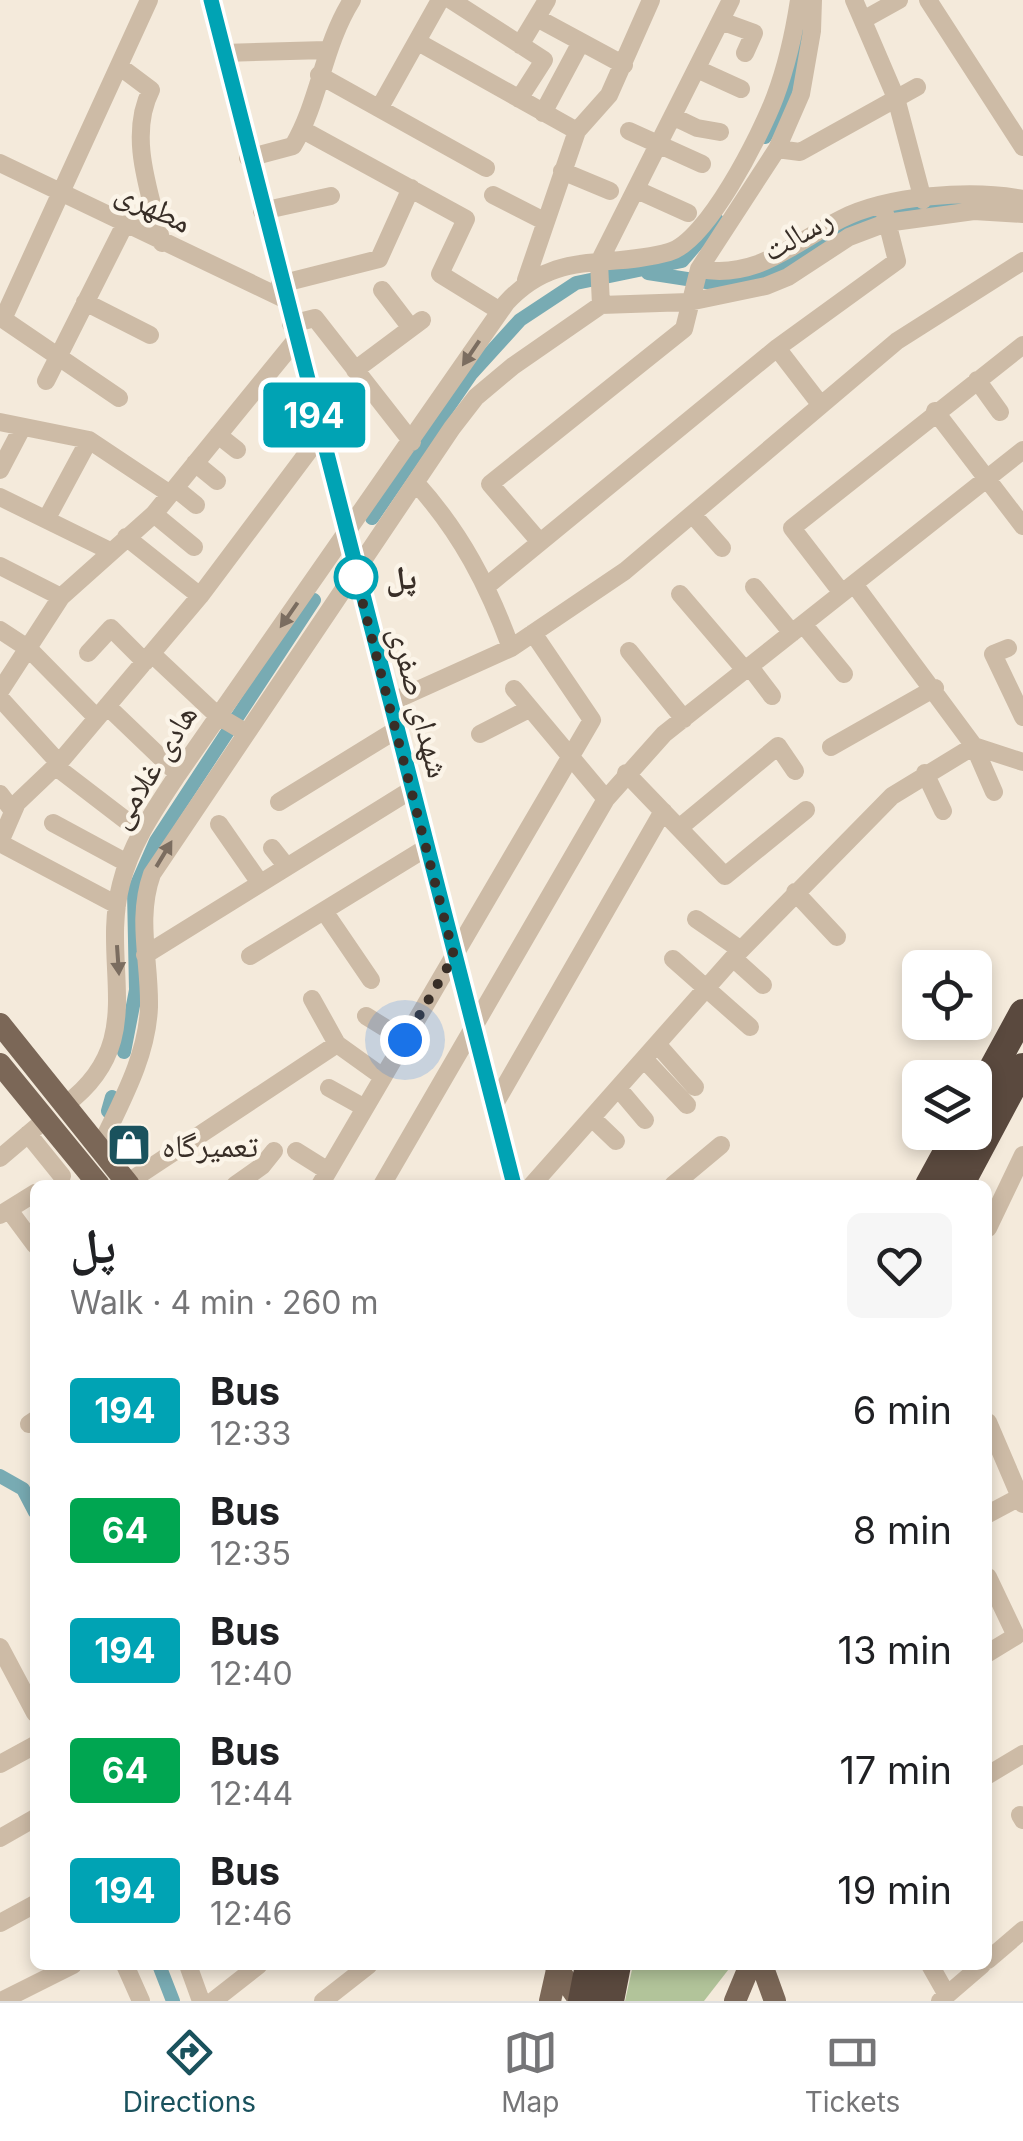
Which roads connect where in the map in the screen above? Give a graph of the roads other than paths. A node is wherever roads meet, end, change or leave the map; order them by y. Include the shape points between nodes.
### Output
1 (150, 0) edge
2 (211, 0) edge
3 (352, 0) edge
4 (440, 0) edge
5 (451, 0) edge
6 (547, 0) edge
7 (651, 0) edge
8 (731, 0) edge
9 (799, 0) edge
10 (812, 0) edge
11 (854, 0) edge
12 (899, 0) edge
13 (928, 0) edge
14 (536, 18) junction
15 (863, 20) junction
16 (721, 21) junction
17 (418, 42) junction
18 (581, 42) junction
19 (520, 45) junction
20 (326, 50) junction
21 (223, 53) junction
22 (745, 53) dead end
23 (119, 66) junction
24 (624, 66) junction
25 (697, 70) junction
26 (319, 75) junction
27 (917, 87) dead end
28 (741, 89) dead end
29 (896, 98) junction
30 (520, 99) junction
31 (380, 107) junction
32 (543, 112) junction
33 (674, 117) junction
34 (302, 130) junction
35 (577, 131) junction
36 (630, 131) dead end
37 (720, 132) dead end
38 (661, 144) junction
39 (1023, 146) edge
40 (777, 150) junction
41 (248, 158) junction
42 (702, 164) dead end
43 (486, 168) dead end
44 (2, 170) edge
45 (562, 171) junction
46 (411, 188) junction
47 (610, 190) dead end
48 (636, 190) junction
49 (60, 194) junction
50 (493, 195) dead end
51 (331, 196) dead end
52 (1023, 199) edge
53 (923, 200) junction
54 (262, 212) junction
55 (688, 213) dead end
56 (1023, 214) edge
57 (884, 215) junction
58 (544, 221) junction
59 (124, 226) junction
60 (162, 243) junction
61 (1023, 261) edge
62 (599, 262) junction
63 (700, 269) junction
64 (526, 280) junction
65 (382, 290) dead end
66 (282, 291) junction
67 (85, 302) junction
68 (689, 302) junction
69 (600, 305) junction
70 (500, 311) junction
71 (2, 318) edge
72 (293, 332) junction
73 (150, 336) dead end
74 (1023, 345) edge
75 (777, 348) junction
76 (57, 357) junction
77 (355, 370) junction
78 (976, 380) junction
79 (46, 381) dead end
80 (119, 398) dead end
81 (820, 404) junction
82 (935, 411) junction
83 (1000, 412) dead end
84 (0, 422) edge
85 (22, 428) junction
86 (218, 435) junction
87 (320, 436) junction
88 (90, 440) junction
89 (412, 442) junction
90 (237, 450) dead end
91 (1023, 450) edge
92 (195, 463) junction
93 (0, 470) edge
94 (987, 479) junction
95 (218, 481) dead end
96 (416, 483) junction
97 (172, 491) junction
98 (0, 497) edge
99 (196, 505) dead end
100 (154, 514) junction
101 (693, 514) junction
102 (47, 518) junction
103 (1023, 526) edge
104 (345, 536) junction
105 (126, 537) junction
106 (539, 542) junction
107 (194, 547) dead end
108 (722, 548) dead end
109 (110, 551) junction
110 (0, 566) edge
111 (355, 573) junction
112 (488, 585) junction
113 (754, 587) dead end
114 (848, 588) junction
115 (680, 594) dead end
116 (200, 596) junction
117 (61, 597) junction
118 (798, 629) junction
119 (0, 630) edge
120 (532, 633) junction
121 (511, 648) junction
122 (1008, 648) dead end
123 (29, 649) junction
124 (628, 651) dead end
125 (88, 653) dead end
126 (148, 658) junction
127 (747, 668) junction
128 (844, 674) dead end
129 (935, 688) junction
130 (514, 690) dead end
131 (0, 694) edge
132 (772, 696) dead end
133 (1018, 696) edge
134 (389, 703) junction
135 (529, 709) junction
136 (102, 712) junction
137 (218, 716) junction
138 (1023, 717) edge
139 (684, 719) junction
140 (396, 730) junction
141 (245, 732) junction
142 (480, 734) dead end
143 (974, 746) junction
144 (831, 747) dead end
145 (569, 758) junction
146 (1023, 762) edge
147 (57, 764) junction
148 (795, 771) dead end
149 (626, 773) junction
150 (925, 773) junction
151 (178, 774) junction
152 (412, 790) junction
153 (994, 792) dead end
154 (0, 794) edge
155 (606, 799) junction
156 (279, 802) dead end
157 (806, 810) dead end
158 (12, 811) junction
159 (663, 811) junction
160 (942, 811) dead end
161 (53, 823) dead end
162 (219, 824) dead end
163 (679, 828) junction
164 (141, 832) junction
165 (0, 843) edge
166 (272, 848) dead end
167 (426, 848) junction
168 (127, 863) junction
169 (287, 867) junction
170 (260, 884) junction
171 (795, 892) junction
172 (117, 905) junction
173 (324, 910) junction
174 (696, 920) dead end
175 (837, 937) dead end
176 (737, 954) junction
177 (145, 955) junction
178 (250, 956) dead end
179 (454, 956) junction
180 (673, 958) dead end
181 (371, 980) dead end
182 (763, 986) dead end
183 (708, 987) junction
184 (312, 998) dead end
185 (1023, 1013) edge
186 (366, 1016) dead end
187 (0, 1024) edge
188 (750, 1027) dead end
189 (474, 1030) junction
190 (405, 1040) junction
191 (337, 1044) junction
192 (650, 1052) junction
193 (105, 1061) junction
194 (0, 1064) edge
195 (1023, 1067) edge
196 (992, 1070) edge
197 (134, 1074) junction
198 (383, 1077) junction
199 (696, 1087) dead end
200 (329, 1088) dead end
201 (618, 1088) junction
202 (686, 1105) dead end
203 (494, 1107) junction
204 (365, 1108) junction
205 (592, 1118) junction
206 (46, 1119) junction
207 (646, 1120) dead end
208 (616, 1141) dead end
209 (720, 1145) dead end
210 (948, 1150) edge
211 (274, 1151) dead end
212 (296, 1151) dead end
213 (91, 1155) junction
214 (1023, 1155) edge
215 (0, 1158) edge
216 (324, 1178) edge
217 (55, 1180) edge
218 (98, 1180) edge
219 (123, 1180) edge
220 (134, 1180) edge
221 (242, 1180) edge
222 (385, 1180) edge
223 (513, 1180) edge
224 (536, 1180) edge
225 (678, 1180) edge
226 (932, 1180) edge
227 (963, 1180) edge
228 (30, 1196) edge
229 (4, 1212) edge
230 (992, 1220) edge
231 (30, 1240) edge
232 (992, 1432) edge
233 (1022, 1500) edge
234 (992, 1512) edge
235 (992, 1585) edge
236 (0, 1647) edge
237 (992, 1651) edge
238 (8, 1680) edge
239 (30, 1708) edge
240 (30, 1748) edge
241 (1023, 1754) edge
242 (0, 1764) edge
243 (992, 1773) edge
244 (30, 1821) edge
245 (0, 1838) edge
246 (30, 1907) edge
247 (0, 1923) edge
248 (1023, 1930) edge
249 (992, 1957) edge
250 (63, 1970) edge
251 (126, 1970) edge
252 (190, 1970) edge
253 (253, 1970) edge
254 (363, 1970) edge
255 (583, 1970) edge
256 (616, 1970) edge
257 (748, 1970) edge
258 (764, 1970) edge
259 (932, 1970) edge
260 (977, 1970) edge
261 (565, 1988) edge
262 (944, 1998) edge
263 (2, 2001) edge
264 (141, 2001) edge
265 (201, 2001) edge
266 (213, 2001) edge
267 (323, 2001) edge
268 (610, 2001) edge
269 (735, 2001) edge
270 (776, 2001) edge

1 - 23 street
2 - 21 street, شهدای صفری
3 - 20 street
4 - 17 street
5 - 19 street
6 - 14 street
7 - 24 street
8 - 16 street
9 - 62 street via 766,120 692,238 669,252
10 - 40 street via 801,94
11 - 15 street
12 - 15 street
13 - 39 street
14 - 18 street
14 - 19 street
15 - 29 street
16 - 22 street via 754,34
16 - 25 street
17 - 30 street
17 - 31 street
18 - 24 street
18 - 32 street
19 - 30 street via 544,60
20 - 21 street
20 - 26 street
21 - 41 street, شهدای صفری
23 - 49 street
23 - 60 street via 150,90 140,142
24 - 35 street
25 - 28 street
25 - 33 street
26 - 31 street
26 - 34 street
27 - 29 street
29 - 40 street via 800,152
29 - 53 street
30 - 32 street
31 - 43 street
32 - 35 street
33 - 37 street
33 - 38 street
34 - 41 street via 292,146
34 - 46 street
35 - 45 street
36 - 38 street
38 - 42 street
38 - 48 street
40 - 63 street
41 - 54 street, شهدای صفری
44 - 49 street, مطهری
45 - 47 street
45 - 58 street
46 - 66 street via 379,259
46 - 70 street via 466,219 440,274
48 - 55 street
48 - 62 street
49 - 59 street, مطهری
49 - 71 street
50 - 58 street
51 - 54 street
52 - 53 street via 969,193
53 - 57 street
54 - 66 street, شهدای صفری
56 - 57 street, رسالت
57 - 63 street via 840,219 773,260 737,272
57 - 68 street, رسالت via 788,277
57 - 75 street via 897,261
58 - 64 street
59 - 60 street, مطهری
59 - 67 street
60 - 66 street, مطهری
61 - 81 street via 896,341
62 - 64 street
62 - 69 street
63 - 68 street
64 - 70 street
65 - 77 street via 416,324
66 - 72 street, شهدای صفری
67 - 73 street
67 - 76 street
68 - 69 street, رسالت
68 - 106 street via 684,329 490,484
69 - 96 street via 476,397
70 -> 89 street
71 - 76 street
72 - 77 street via 315,318
72 - 86 street
72 - 87 street, شهدای صفری
74 - 78 street
75 - 81 street
75 - 106 street
76 - 79 street
76 - 80 street
77 - 89 street
78 - 82 street
78 - 83 street
81 - 101 street
82 - 94 street
82 - 114 street via 792,528
84 - 85 street
85 - 88 street
85 - 93 street
86 - 90 street
86 - 92 street
87 - 104 street, شهدای صفری
87 - 116 street
88 - 97 street
88 - 102 street
89 - 104 street
91 - 94 street
92 - 95 street
92 - 97 street
94 - 103 street
94 - 114 street
96 - 111 street
96 - 112 street via 449,520
97 - 99 street
97 - 100 street
98 - 102 street
100 - 105 street
100 - 107 street
101 - 108 street
101 - 120 street via 625,571
102 - 109 street
104 - 111 street, شهدای صفری
104 -> 137 street, هادی غلامی
105 - 109 street
105 - 116 street
106 - 112 street
109 - 117 street
110 - 117 street
111 - 134 street, شهدای صفری
111 - 141 street, هادی غلامی
112 - 121 street
113 - 118 street
114 - 118 street
114 - 129 street
115 - 127 street
116 - 126 street
117 - 123 street
118 - 127 street
118 - 128 street
119 - 123 street
120 - 121 street
120 - 145 street via 592,720
121 - 134 street
122 - 133 street via 993,654
123 - 131 street
123 - 136 street
124 - 139 street
125 - 126 street via 111,628
126 - 136 street
126 - 137 street
127 - 132 street
127 - 139 street
129 - 143 street
129 - 144 street
130 - 135 street
131 - 147 street
133 - 138 street
134 - 140 street, شهدای صفری
135 - 142 street
135 - 145 street
136 - 147 street
136 - 151 street
137 - 141 street
137 - 151 street, هادی غلامی
139 - 149 street
140 - 152 street, شهدای صفری
140 - 156 street
177 -> 141 street, هادی غلامی via 144,902 152,874
143 - 146 street
143 - 150 street
143 - 153 street
145 - 155 street
145 - 179 street
147 - 158 street
147 - 164 street
148 - 163 street via 778,746
149 - 155 street
149 - 159 street
150 - 160 street
150 - 171 street via 892,796
151 - 164 street, هادی غلامی
152 - 167 street, شهدای صفری
152 - 169 street
154 - 158 street
155 - 189 street
157 - 163 street via 725,876
158 - 165 street
159 - 163 street
159 - 203 street
161 - 168 street
162 - 170 street
164 - 168 street, هادی غلامی
165 - 172 street
166 - 169 street
167 - 173 street
167 - 179 street, شهدای صفری
168 - 172 street, هادی غلامی
169 - 170 street
170 - 177 street
171 - 175 street
171 - 176 street
172 -> 193 street, هادی غلامی via 120,998
173 - 178 street
173 - 181 street
174 - 176 street
176 - 182 street
176 - 183 street
177 - 197 street, هادی غلامی via 149,1005
179 - 189 street, شهدای صفری
179 - 190 street
180 - 183 street
183 - 188 street
183 - 192 street
184 - 191 street
185 - 196 highway
186 - 190 street
187 - 206 main road
189 - 203 street, شهدای صفری
189 - 222 street
190 - 198 street
191 - 198 street
191 - 220 street
192 - 199 street
192 - 201 street
192 - 202 street
193 - 197 street
193 - 206 street, هادی غلامی via 97,1079
194 - 206 main road
195 - 227 highway
197 - 213 street, هادی غلامی
198 - 204 street
200 - 204 street
201 - 205 street
201 - 207 street
203 - 223 street, شهدای صفری
204 - 216 street
205 - 208 street
205 - 224 street
206 - 213 main road
206 - 215 street, هادی غلامی
206 - 217 street
209 - 225 street
210 - 226 highway
211 - 221 street
212 - 216 street
213 - 217 street
213 - 218 main road
213 - 219 main road
214 - 230 street
228 - 229 street
229 - 231 street
232 - 233 street
233 - 234 street
235 - 237 street via 1016,1636
236 - 238 street
238 - 239 street
240 - 242 street
241 - 243 street
244 - 245 street
246 - 247 street
248 - 249 street
250 - 263 street
251 - 264 street
252 - 265 street
253 - 266 street
254 - 267 street
255 - 261 highway
256 - 268 highway
257 - 269 main road
258 - 270 main road
259 - 262 street
260 - 262 street

